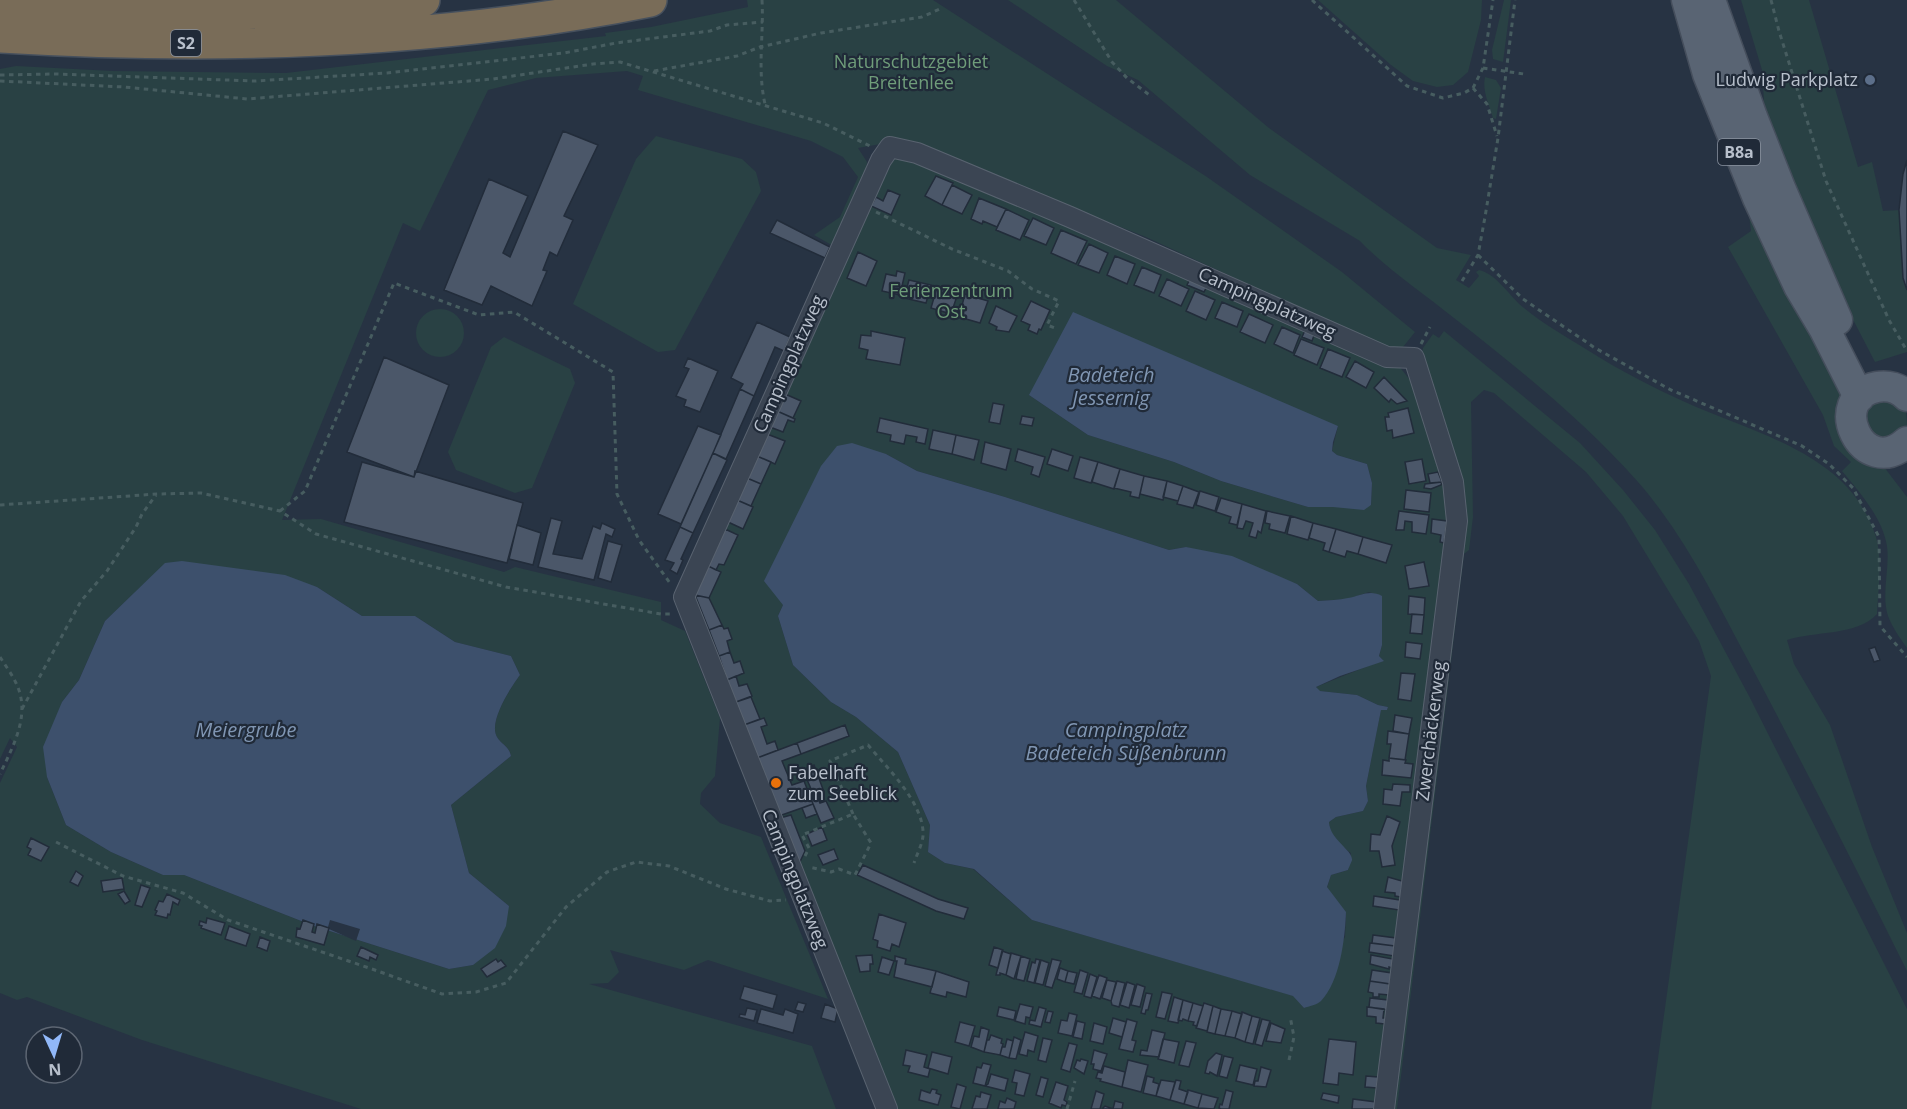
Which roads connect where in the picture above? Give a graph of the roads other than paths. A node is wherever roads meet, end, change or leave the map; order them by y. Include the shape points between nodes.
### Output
1 (423, 0) edge
2 (650, 0) edge
3 (1687, 0) edge
4 (1710, 0) edge
5 (0, 4) edge
6 (0, 36) edge
7 (1414, 358) joint
8 (1866, 392) junction
9 (1907, 396) edge
10 (1901, 455) edge
11 (887, 1109) edge
12 (1384, 1109) edge

1 - 5 highway, S2 via 230,13
2 - 6 highway, S2 via 514,22 372,37 223,43
3 - 8 main road, B8a via 1708,74 1798,286
4 - 8 main road, B8a via 1780,188
7 - 11 street, Campingplatzweg via 1387,357 1070,216 917,153 890,147 880,160 684,597
7 - 12 street, Zwerchäckerweg via 1453,482 1457,521
8 - 9 main road via 1885,386
8 - 10 main road via 1853,406 1850,416 1855,436 1870,449

